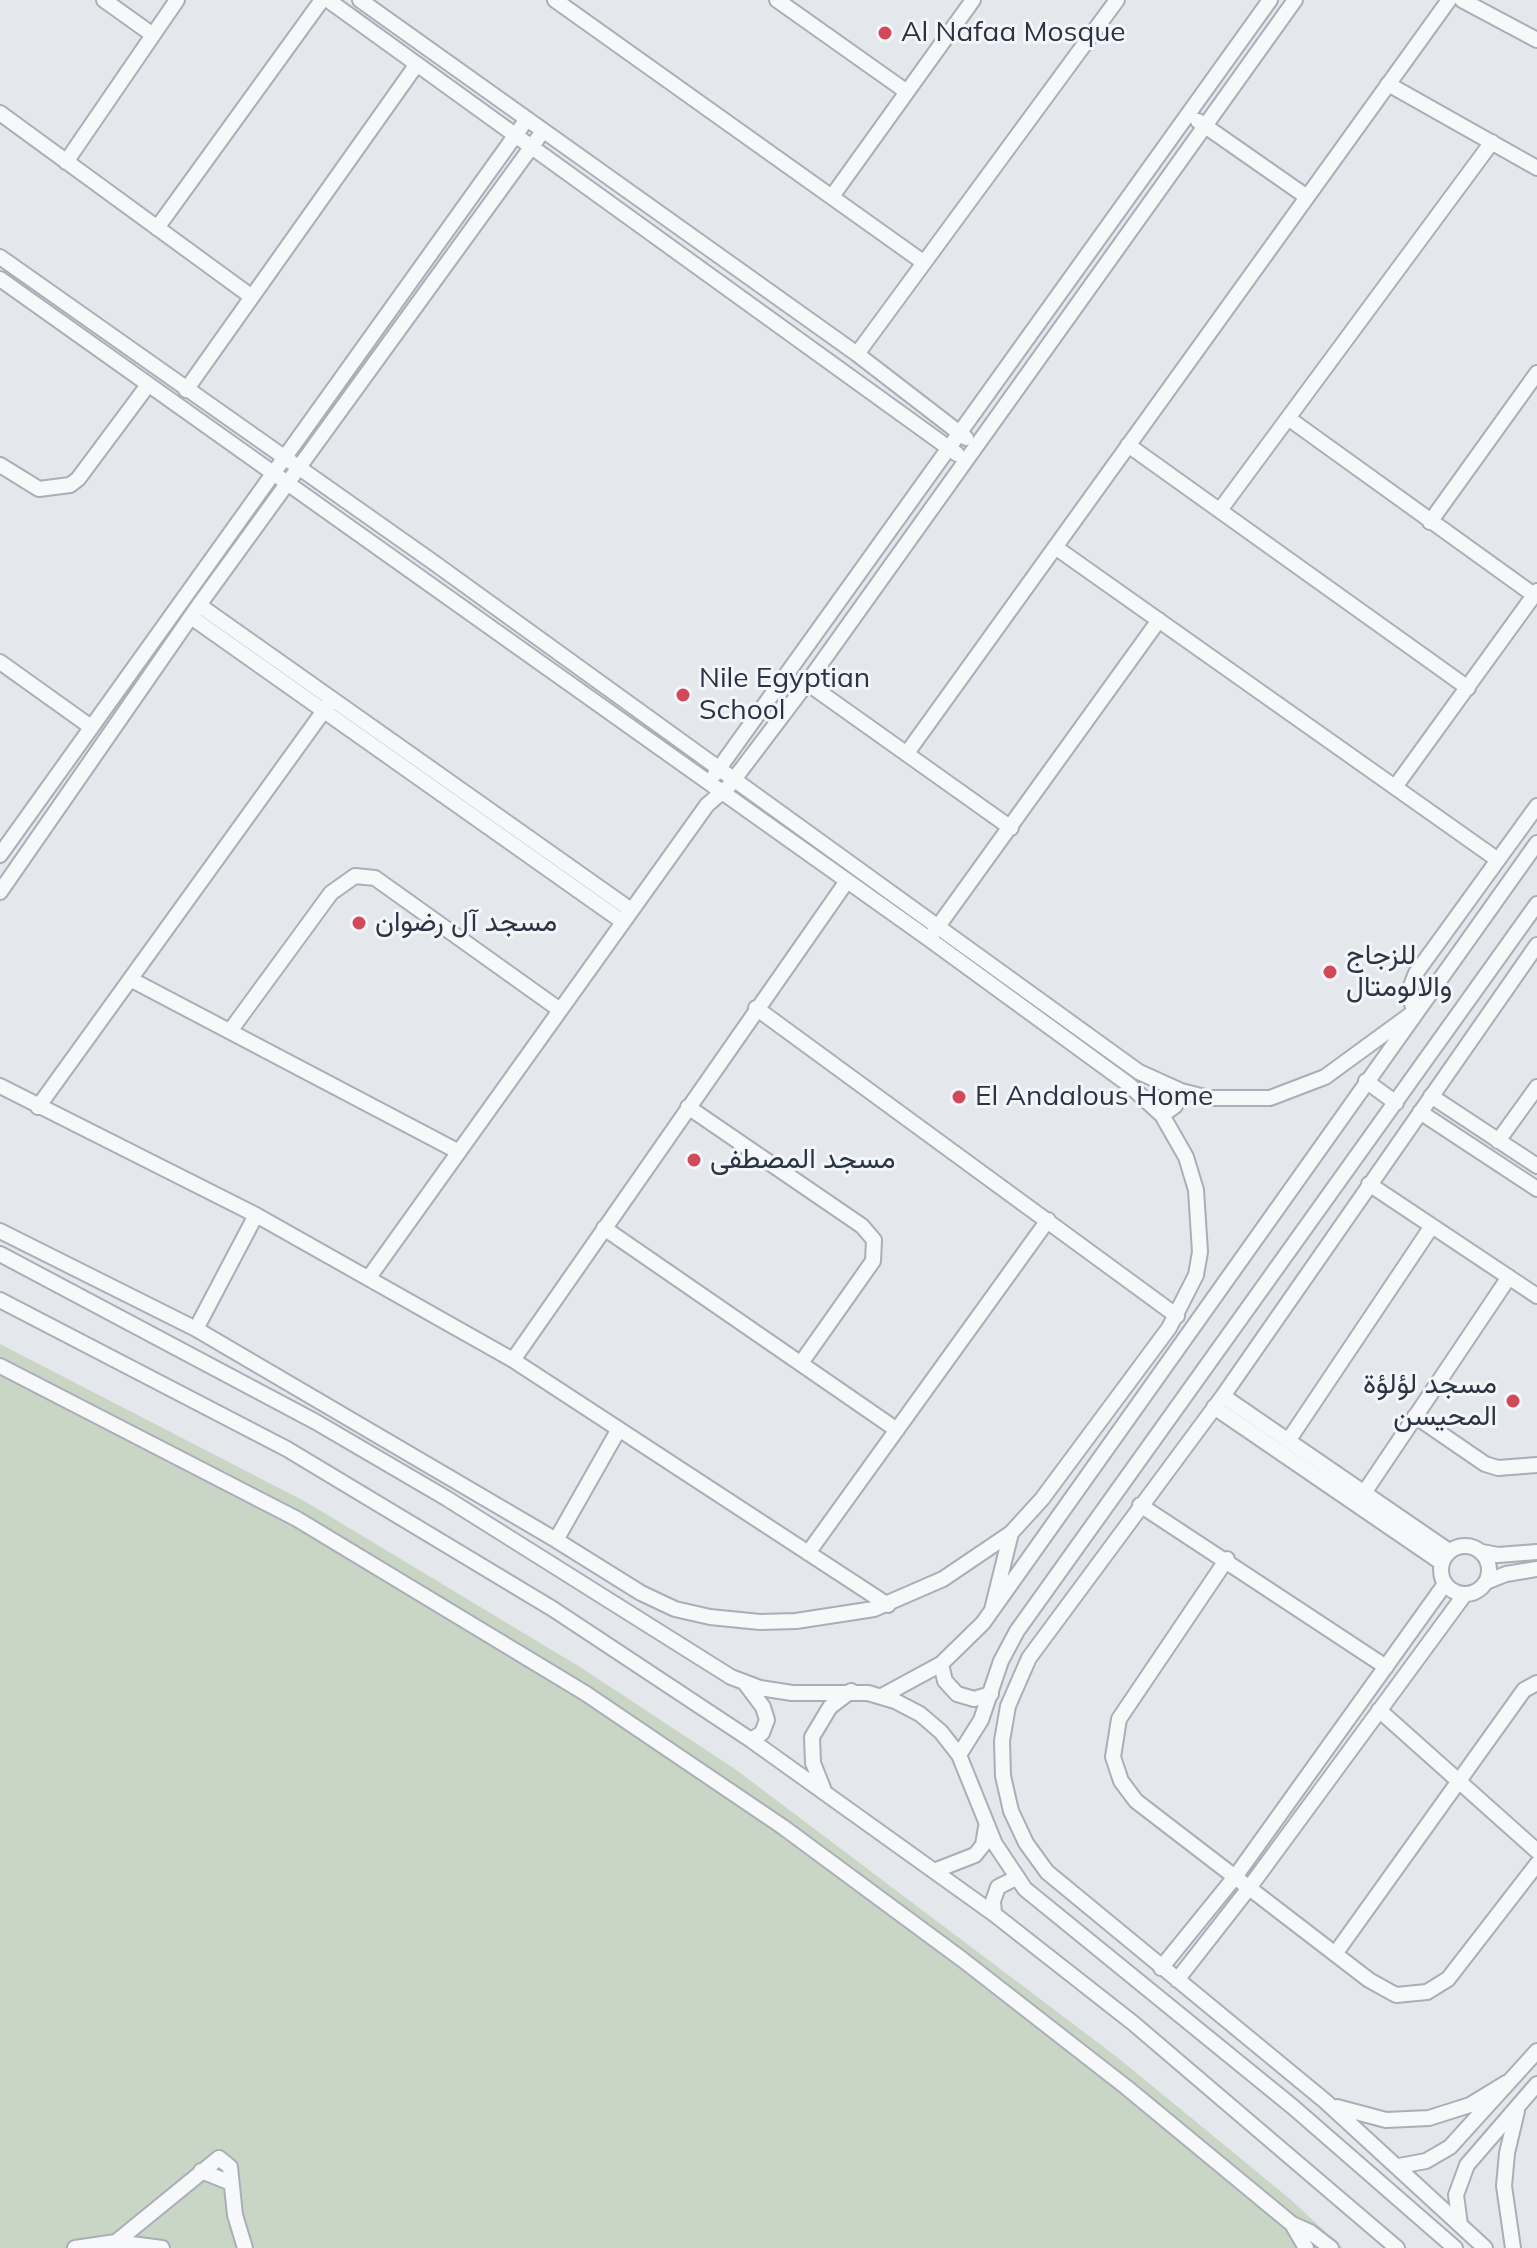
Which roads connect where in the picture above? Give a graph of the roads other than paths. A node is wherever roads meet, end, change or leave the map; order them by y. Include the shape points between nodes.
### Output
1 (104, 0) edge
2 (177, 0) edge
3 (325, 0) edge
4 (360, 0) edge
5 (555, 0) edge
6 (777, 0) edge
7 (973, 0) edge
8 (1117, 0) edge
9 (1270, 0) edge
10 (1295, 0) edge
11 (1449, 0) edge
12 (1462, 0) edge
13 (153, 35) junction
14 (1537, 40) edge
15 (417, 64) junction
16 (1388, 84) junction
17 (907, 92) junction
18 (0, 113) edge
19 (1188, 114) junction
20 (527, 119) junction
21 (1204, 125) junction
22 (543, 131) junction
23 (515, 135) junction
24 (1492, 142) junction
25 (531, 147) junction
26 (66, 162) junction
27 (1537, 168) edge
28 (833, 195) junction
29 (1307, 197) junction
30 (157, 228) junction
31 (0, 257) edge
32 (923, 262) junction
33 (0, 279) edge
34 (252, 297) junction
35 (857, 354) junction
36 (1537, 373) edge
37 (148, 385) junction
38 (186, 390) junction
39 (1288, 418) junction
40 (961, 434) junction
41 (976, 445) junction
42 (1128, 445) junction
43 (950, 449) junction
44 (284, 457) junction
45 (965, 459) junction
46 (0, 465) edge
47 (301, 469) junction
48 (273, 471) junction
49 (291, 483) junction
50 (1220, 510) junction
51 (1430, 522) junction
52 (1055, 547) junction
53 (1536, 593) edge
54 (195, 611) junction
55 (1159, 620) junction
56 (0, 662) edge
57 (807, 683) junction
58 (1468, 688) junction
59 (328, 704) junction
60 (91, 727) junction
61 (907, 753) junction
62 (718, 768) junction
63 (58, 773) junction
64 (734, 780) junction
65 (75, 784) junction
66 (1395, 787) junction
67 (716, 788) junction
68 (1537, 806) edge
69 (1011, 828) junction
70 (1537, 843) edge
71 (0, 855) edge
72 (1498, 860) junction
73 (847, 881) junction
74 (1475, 891) junction
75 (0, 892) edge
76 (1493, 904) junction
77 (1537, 904) edge
78 (627, 916) junction
79 (1519, 930) junction
80 (933, 933) junction
81 (1537, 942) edge
82 (1508, 946) junction
83 (1532, 961) edge
84 (132, 980) junction
85 (756, 1008) junction
86 (560, 1010) junction
87 (1414, 1012) junction
88 (230, 1031) junction
89 (1366, 1081) junction
90 (0, 1086) edge
91 (1537, 1087) edge
92 (1181, 1091) junction
93 (1431, 1096) junction
94 (1396, 1103) junction
95 (38, 1107) junction
96 (688, 1107) junction
97 (1420, 1112) junction
98 (1162, 1115) junction
99 (1498, 1141) junction
100 (459, 1152) junction
101 (1537, 1166) edge
102 (1369, 1184) junction
103 (1537, 1189) edge
104 (256, 1215) junction
105 (1048, 1220) junction
106 (1432, 1226) junction
107 (604, 1228) junction
108 (0, 1231) edge
109 (0, 1254) edge
110 (370, 1276) junction
111 (1509, 1277) junction
112 (1537, 1296) edge
113 (0, 1300) edge
114 (1177, 1316) junction
115 (196, 1329) junction
116 (513, 1360) junction
117 (801, 1363) junction
118 (0, 1366) edge
119 (1218, 1402) junction
120 (1415, 1416) junction
121 (619, 1429) junction
122 (897, 1430) junction
123 (1288, 1441) junction
124 (1537, 1465) edge
125 (1364, 1493) junction
126 (1140, 1505) junction
127 (1011, 1533) junction
128 (556, 1540) junction
129 (1482, 1552) junction
130 (1537, 1552) edge
131 (808, 1553) junction
132 (1446, 1557) junction
133 (1227, 1559) junction
134 (1537, 1569) edge
135 (1486, 1582) junction
136 (1445, 1584) junction
137 (1465, 1594) junction
138 (888, 1605) junction
139 (992, 1610) junction
140 (941, 1664) junction
141 (1383, 1672) junction
142 (745, 1683) junction
143 (1537, 1683) edge
144 (1395, 1687) junction
145 (852, 1691) junction
146 (991, 1694) junction
147 (882, 1696) junction
148 (1379, 1710) junction
149 (751, 1740) junction
150 (959, 1755) junction
151 (1459, 1781) junction
152 (825, 1791) junction
153 (986, 1826) junction
154 (1537, 1851) edge
155 (1537, 1864) edge
156 (934, 1871) junction
157 (1235, 1877) junction
158 (1016, 1878) junction
159 (1249, 1888) junction
160 (994, 1914) junction
161 (1335, 1954) junction
162 (1161, 1968) junction
163 (1177, 1980) junction
164 (1537, 2051) edge
165 (1506, 2083) junction
166 (1537, 2084) edge
167 (1325, 2101) junction
168 (1520, 2104) junction
169 (1450, 2147) junction
170 (1467, 2165) junction
171 (1399, 2166) junction
172 (1292, 2224) junction
173 (1460, 2226) junction
174 (116, 2242) junction
175 (75, 2248) edge
176 (162, 2248) edge
177 (245, 2248) edge
178 (1306, 2248) edge
179 (1331, 2248) edge
180 (1397, 2248) edge
181 (1455, 2248) edge
182 (1485, 2248) edge
183 (1513, 2248) edge

1 - 13 street
2 - 13 street
3 - 15 street
3 - 30 street
4 - 20 street
5 - 28 street
6 - 17 street
7 - 17 street
8 - 32 street
9 - 19 street
10 - 21 street
11 - 16 street
12 - 14 street
13 - 26 street
15 - 23 street
15 - 34 street
16 - 24 street
16 - 29 street
17 - 28 street
18 - 26 street
19 - 21 street
19 - 40 street
20 - 22 street
20 - 23 street
21 - 29 street
21 - 41 street
22 - 25 street
22 - 35 street
23 - 25 street
23 - 44 street
24 - 27 street
24 - 39 street
25 - 43 street
25 - 47 street
26 - 30 street
28 - 32 street
29 - 42 street
30 - 34 street
31 - 38 street
32 - 35 street
33 - 37 street
34 - 38 street
35 - 40 street
36 - 51 street
37 - 46 street via 70,485 39,489
37 - 48 street
38 - 44 street
39 - 50 street
39 - 51 street
40 - 41 street
40 - 43 street
41 - 45 street
42 - 50 street
42 - 52 street
43 - 45 street
43 - 62 street
44 - 47 street
44 - 48 street
45 - 57 street
47 - 49 street
47 - 62 street
48 - 49 street
48 - 60 street
49 - 54 street
49 - 67 street
50 - 58 street
51 - 53 street
52 - 55 street
52 - 61 street
53 - 58 street
54 - 59 street
54 - 65 street
55 - 66 street
55 - 69 street
56 - 60 street
57 - 61 street
57 - 64 street
58 - 66 street
59 - 78 street
59 - 84 street
60 - 63 street
61 - 69 street
62 - 64 street
62 - 67 street
63 - 65 street
63 - 71 street
64 - 67 street
64 - 80 street
65 - 75 street
66 - 72 street
67 - 73 street
67 - 78 street
68 - 72 street
69 - 80 street
70 - 76 street
72 - 74 street
73 - 80 street
73 - 85 street
74 - 76 street
74 - 87 street via 1412,979
76 - 87 street
77 - 79 street
78 - 86 street
79 - 81 street
79 - 82 street
80 - 92 street via 1124,1062
80 - 98 street
81 - 83 street
82 - 83 street
82 - 94 street
83 - 93 street
84 - 88 street
84 - 95 street
85 - 96 street
85 - 105 street
86 - 88 street via 375,878 355,876 331,893
86 - 100 street
87 - 89 street
87 - 92 street via 1347,1063 1301,1089 1239,1101
88 - 100 street
89 - 94 street
89 - 139 street
90 - 95 street
91 - 99 street
92 - 98 street via 1175,1106
93 - 97 street
93 - 99 street
94 - 146 street via 1017,1631
95 - 104 street
96 - 107 street
96 - 117 street via 862,1226 874,1240 873,1261
97 - 102 street
97 - 103 street
98 - 114 street via 1186,1157 1200,1216 1196,1275
99 - 101 street
100 - 110 street
102 - 106 street
102 - 119 street
104 - 110 street
104 - 115 street
105 - 114 street
105 - 122 street
106 - 111 street
106 - 123 street
107 - 116 street
107 - 117 street
108 - 115 street
109 - 142 street via 316,1422
110 - 116 street
111 - 112 street
111 - 120 street
113 - 149 street via 287,1449 553,1609
114 - 127 street
115 - 128 street
116 - 121 street
117 - 122 street
118 - 172 street via 297,1519 585,1693 783,1827 963,1960
119 - 123 street
119 - 126 street
119 - 132 street
120 - 124 street via 1491,1467
120 - 125 street
121 - 128 street
121 - 131 street
122 - 131 street
123 - 125 street
125 - 132 street
126 - 133 street
126 - 162 street via 1025,1665 1008,1706 1002,1758 1011,1811 1036,1858 1059,1885
127 - 138 street via 943,1579
127 - 139 street
128 - 138 street via 641,1593 710,1617 796,1621
129 - 130 street
129 - 132 street via 1464,1545
129 - 135 street via 1488,1563
131 - 138 street
132 - 136 street
133 - 141 street
133 - 157 street via 1119,1719 1113,1744 1116,1769 1128,1792
134 - 135 street
135 - 137 street
136 - 137 street
136 - 141 street
137 - 144 street
139 - 140 street
140 - 146 street via 945,1681 957,1694 974,1699
140 - 147 street
141 - 144 street
141 - 157 street
142 - 145 street via 792,1693
142 - 149 street via 767,1720 762,1733
143 - 151 street via 1524,1690
144 - 148 street
145 - 147 street
145 - 152 street via 830,1707 812,1737 813,1763
146 - 150 street
147 - 150 street via 931,1722
148 - 151 street
148 - 159 street
149 - 152 street
150 - 153 street
151 - 154 street
151 - 161 street
152 - 156 street
153 - 156 street via 975,1855
153 - 158 street
155 - 161 street via 1448,1979 1427,1992 1396,1995
156 - 160 street
157 - 159 street
157 - 162 street
158 - 160 street via 998,1887
158 - 181 street
159 - 161 street
159 - 163 street
160 - 180 street via 1145,2032
162 - 163 street
163 - 167 street
164 - 165 street
165 - 167 street via 1470,2105 1429,2118 1386,2120
165 - 169 street
166 - 168 street
167 - 171 street
168 - 170 street
168 - 183 street via 1505,2170
169 - 170 street
169 - 171 street via 1426,2161
170 - 173 street via 1456,2195
171 - 173 street
172 - 178 street
172 - 179 street
173 - 182 street
174 - 175 street
174 - 176 street
174 - 177 street via 201,2171 231,2183

